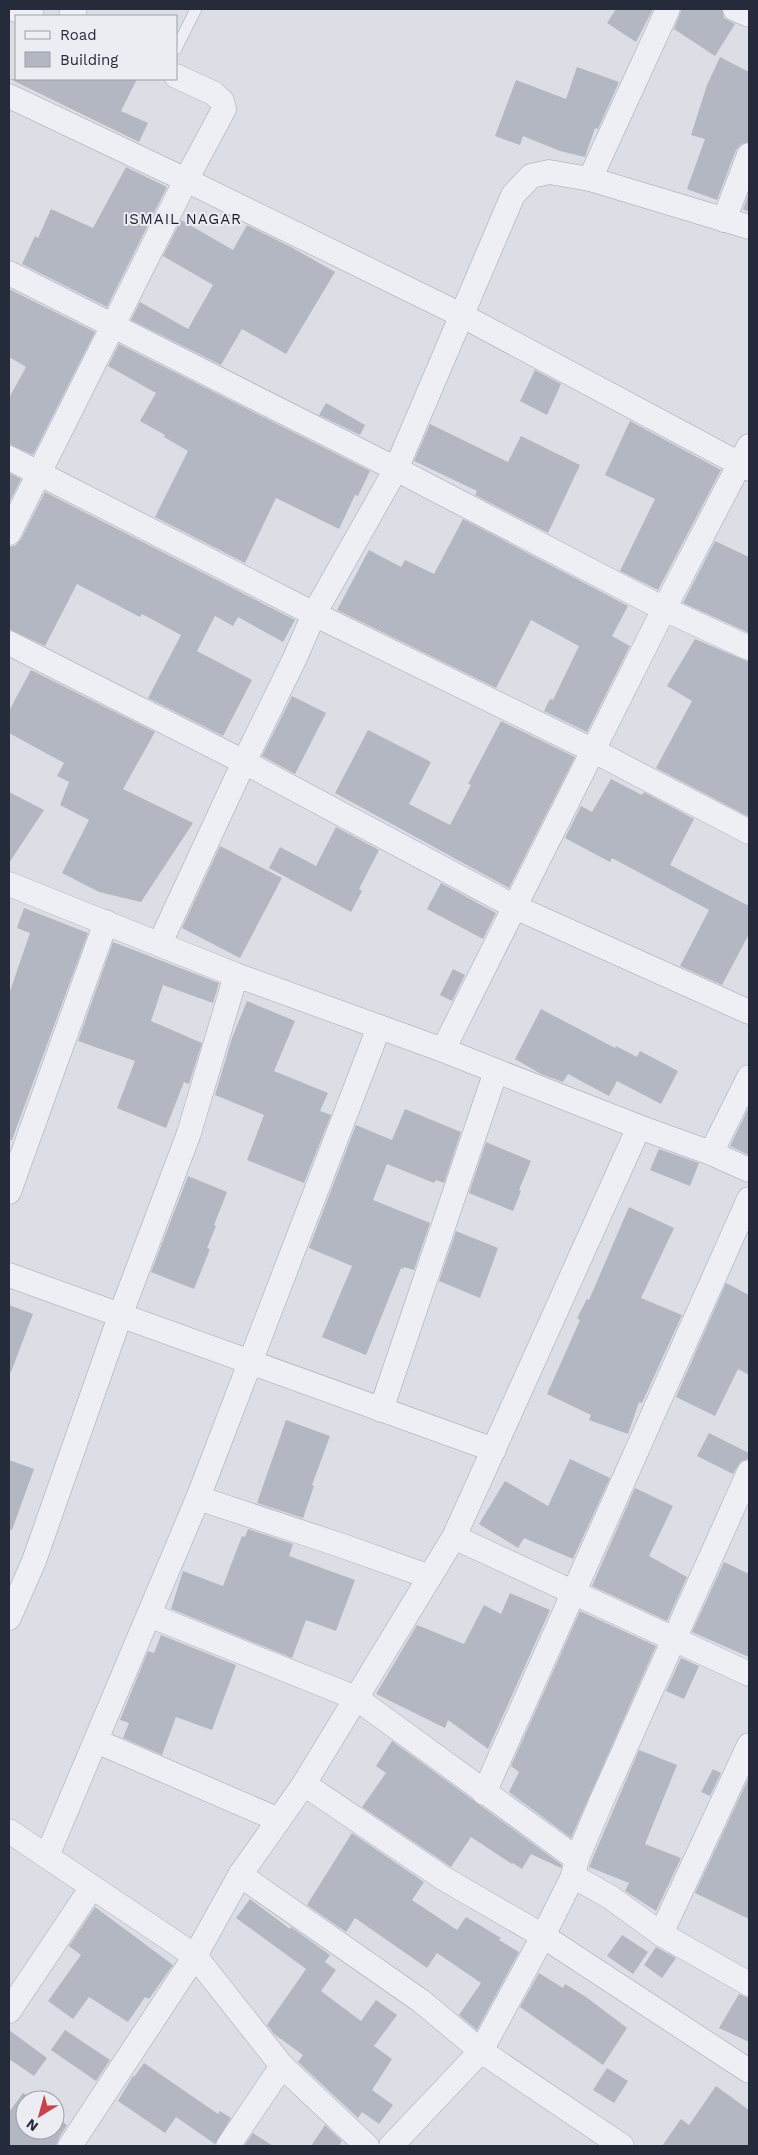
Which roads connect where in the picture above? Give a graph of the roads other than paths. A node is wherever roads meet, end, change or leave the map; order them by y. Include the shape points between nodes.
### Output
1 (13, 9) edge
2 (196, 9) edge
3 (668, 9) edge
4 (29, 15) edge
5 (178, 45) edge
6 (178, 77) edge
7 (9, 96) edge
8 (749, 155) edge
9 (590, 179) junction
10 (186, 180) junction
11 (724, 220) junction
12 (749, 227) edge
13 (9, 273) edge
14 (461, 315) junction
15 (114, 326) junction
16 (9, 458) edge
17 (746, 460) edge
18 (396, 469) junction
19 (39, 473) junction
20 (9, 533) edge
21 (664, 609) junction
22 (314, 614) junction
23 (9, 643) edge
24 (749, 648) edge
25 (594, 751) junction
26 (244, 762) junction
27 (749, 832) edge
28 (9, 884) edge
29 (515, 907) junction
30 (106, 922) junction
31 (160, 943) junction
32 (236, 975) junction
33 (749, 1012) edge
34 (378, 1027) junction
35 (443, 1050) junction
36 (496, 1071) junction
37 (749, 1076) edge
38 (640, 1127) junction
39 (711, 1153) junction
40 (749, 1170) edge
41 (9, 1192) edge
42 (749, 1199) edge
43 (9, 1276) edge
44 (120, 1316) junction
45 (250, 1362) junction
46 (381, 1410) junction
47 (494, 1450) junction
48 (749, 1472) edge
49 (198, 1498) junction
50 (454, 1537) junction
51 (430, 1577) junction
52 (574, 1593) junction
53 (149, 1615) junction
54 (9, 1618) edge
55 (674, 1639) junction
56 (749, 1674) edge
57 (356, 1698) junction
58 (96, 1741) junction
59 (749, 1745) edge
60 (304, 1784) junction
61 (484, 1793) junction
62 (279, 1820) junction
63 (9, 1831) edge
64 (47, 1856) junction
65 (575, 1868) junction
66 (240, 1876) junction
67 (92, 1887) junction
68 (661, 1934) junction
69 (543, 1936) junction
70 (194, 1956) junction
71 (749, 1984) edge
72 (9, 2011) edge
73 (481, 2051) junction
74 (282, 2066) junction
75 (749, 2071) edge
76 (70, 2146) edge
77 (228, 2146) edge
78 (367, 2146) edge
79 (391, 2146) edge
80 (622, 2146) edge

1 - 4 street
2 - 5 lane
3 - 9 street
6 - 10 street via 213,93 222,101 224,109
7 - 10 street
8 - 11 street
9 - 11 street
9 - 14 street via 549,172 531,176 525,182 513,195
10 - 14 street
10 - 15 street
11 - 12 street
13 - 15 street
14 - 17 street
14 - 18 street
15 - 18 street
15 - 19 street
16 - 19 street
17 - 21 street
18 - 21 street
18 - 22 street
19 - 20 street
19 - 22 street
21 - 24 street
21 - 25 street
22 - 25 street
22 - 26 street
23 - 26 street
25 - 27 street
25 - 29 street
26 - 29 street
26 - 31 street
28 - 30 street
29 - 33 street
29 - 35 street
30 - 31 street
30 - 41 street
31 - 32 street
32 - 34 street
32 - 44 street via 189,1133
34 - 35 street
34 - 45 street
35 - 36 street
36 - 38 street
36 - 46 street
37 - 39 street
38 - 39 street
38 - 47 street
39 - 40 street
42 - 52 street
43 - 44 street
44 - 45 street
44 - 54 street via 34,1561
45 - 46 street
45 - 49 street
46 - 47 street
47 - 50 street
48 - 55 street
49 - 51 street
49 - 53 street
50 - 51 street
50 - 52 street
51 - 57 street
52 - 55 street
52 - 61 street
53 - 57 street
53 - 58 street
55 - 56 street
55 - 65 street
57 - 60 street
57 - 61 street
58 - 62 street
58 - 64 street
59 - 68 street
60 - 62 street
60 - 69 street via 443,1878
61 - 65 street
62 - 66 street
63 - 64 street
64 - 67 street
65 - 68 street
65 - 69 street
66 - 70 street
66 - 73 street via 422,2001
67 - 70 street
67 - 72 street
68 - 71 street
69 - 73 street
69 - 75 street
70 - 74 street
70 - 76 street
73 - 79 street
73 - 80 street
74 - 77 street
74 - 78 street

